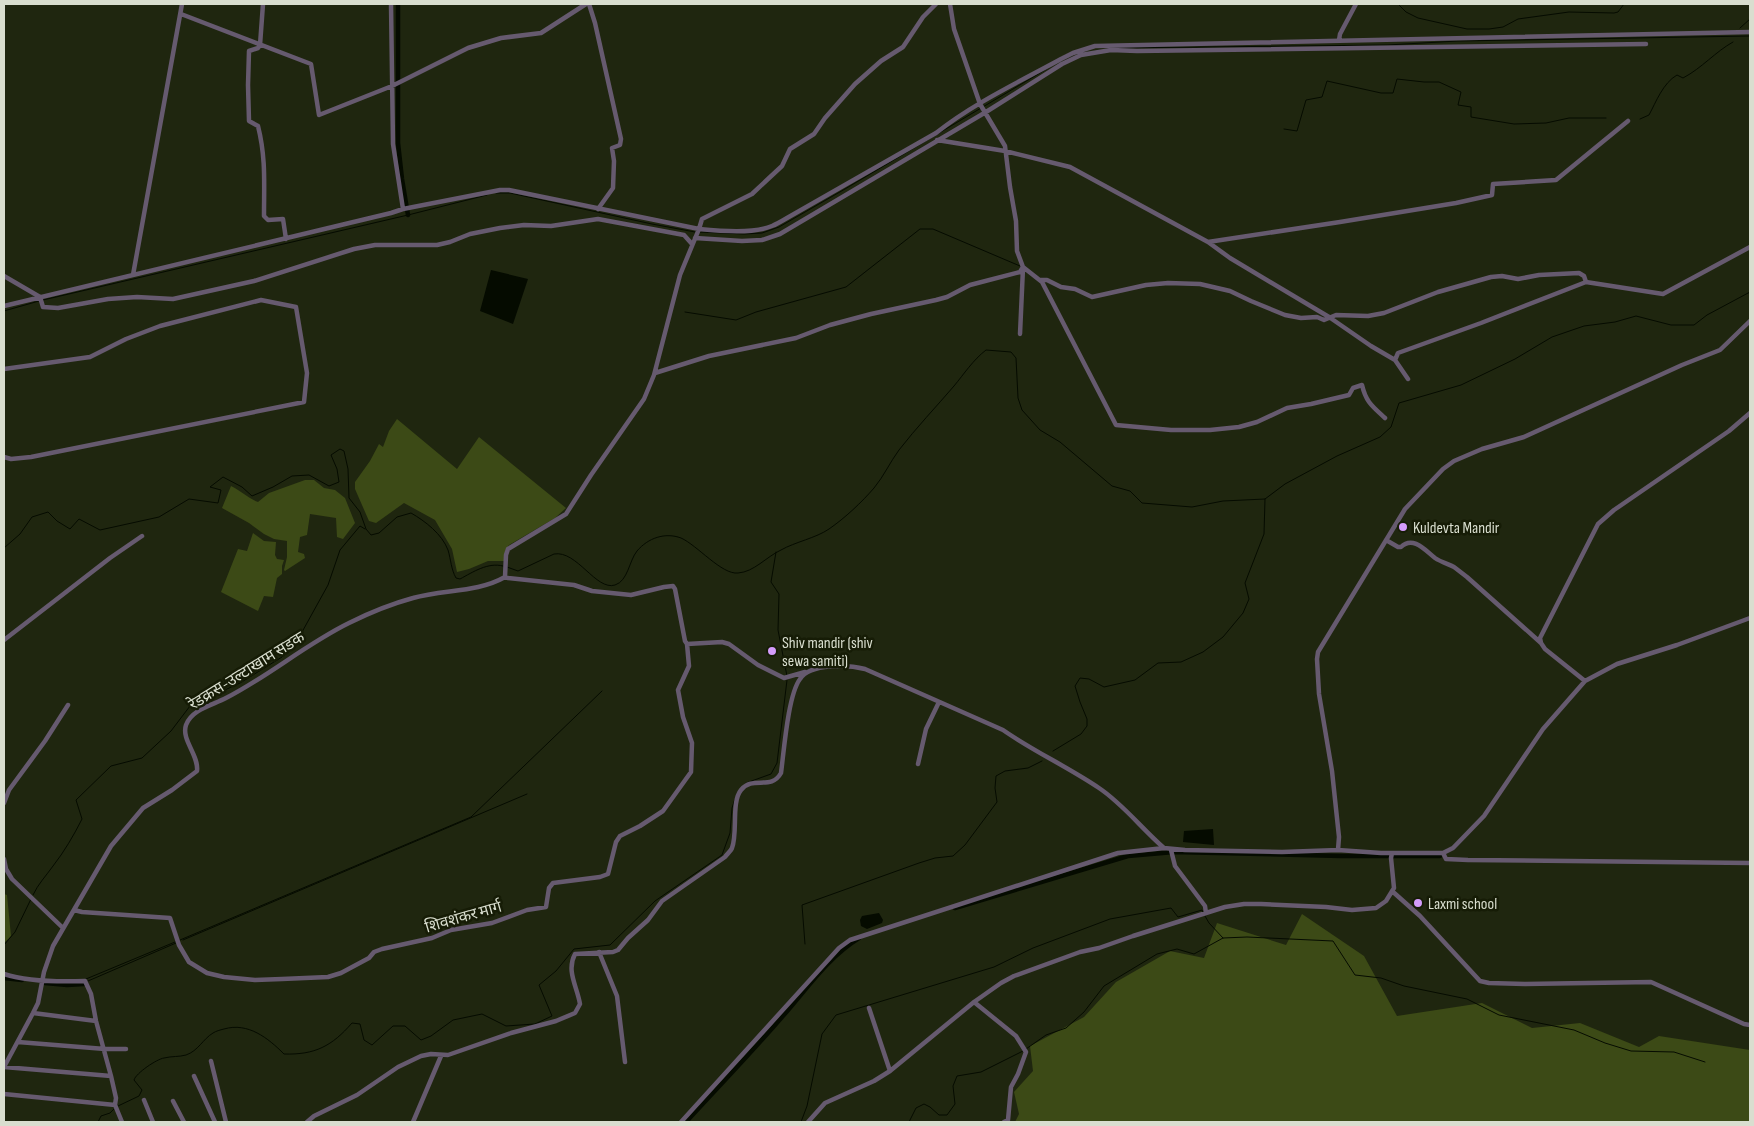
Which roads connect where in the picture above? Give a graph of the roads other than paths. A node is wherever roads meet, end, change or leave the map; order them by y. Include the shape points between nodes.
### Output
1 (182, 4) edge
2 (264, 4) edge
3 (391, 4) edge
4 (587, 4) edge
5 (936, 4) edge
6 (950, 4) edge
7 (1356, 4) edge
8 (181, 14) junction
9 (1750, 32) edge
10 (1339, 40) junction
11 (1646, 44) dead end
12 (260, 45) junction
13 (392, 86) junction
14 (980, 104) junction
15 (985, 112) junction
16 (1628, 121) dead end
17 (937, 140) junction
18 (1005, 151) junction
19 (403, 209) junction
20 (598, 209) junction
21 (698, 233) junction
22 (286, 238) junction
23 (1208, 242) junction
24 (692, 244) junction
25 (1750, 248) edge
26 (1023, 267) junction
27 (133, 275) junction
28 (4, 276) edge
29 (1040, 280) junction
30 (1586, 282) junction
31 (40, 299) junction
32 (4, 306) edge
33 (1329, 317) junction
34 (1750, 321) edge
35 (1020, 334) dead end
36 (1395, 360) junction
37 (4, 369) edge
38 (655, 373) junction
39 (1408, 380) dead end
40 (1750, 413) edge
41 (1385, 418) dead end
42 (4, 457) edge
43 (142, 536) dead end
44 (1386, 540) junction
45 (505, 574) junction
46 (1750, 618) edge
47 (4, 640) edge
48 (1541, 643) junction
49 (687, 644) junction
50 (808, 671) junction
51 (1585, 681) junction
52 (939, 702) junction
53 (68, 705) dead end
54 (918, 764) dead end
55 (4, 803) edge
56 (1164, 848) junction
57 (1171, 850) junction
58 (1338, 850) junction
59 (1392, 853) junction
60 (1443, 853) junction
61 (4, 859) edge
62 (1750, 864) edge
63 (1392, 891) junction
64 (74, 910) junction
65 (1206, 913) junction
66 (63, 928) junction
67 (599, 952) junction
68 (4, 974) edge
69 (42, 980) junction
70 (974, 1002) junction
71 (869, 1008) dead end
72 (33, 1013) junction
73 (96, 1021) junction
74 (1750, 1025) edge
75 (18, 1042) junction
76 (105, 1049) junction
77 (126, 1049) dead end
78 (441, 1056) junction
79 (211, 1061) dead end
80 (625, 1062) dead end
81 (4, 1067) edge
82 (890, 1071) junction
83 (112, 1076) junction
84 (194, 1076) dead end
85 (4, 1094) edge
86 (144, 1100) dead end
87 (173, 1100) dead end
88 (116, 1107) junction
89 (122, 1122) edge
90 (153, 1122) edge
91 (184, 1122) edge
92 (215, 1122) edge
93 (226, 1122) edge
94 (307, 1122) edge
95 (413, 1122) edge
96 (681, 1122) edge
97 (808, 1122) edge
98 (1004, 1122) edge

1 - 8 street
2 - 12 street
3 - 13 street
4 - 13 street via 541,33 501,38 468,48
4 - 20 street via 595,23 621,139 620,145 612,148 613,188
5 - 21 street via 903,47 881,60 855,84 814,134 790,149 782,166 752,194 702,219
6 - 14 street via 954,29
7 - 10 street
8 - 12 street
8 - 27 street
9 - 10 street
10 - 14 street via 1095,46 1073,53
11 - 15 street via 1111,50 1081,55 1062,64
12 - 13 street via 311,64 319,115
12 - 22 street via 249,51 249,121 258,126 265,164 264,216 268,220 283,219
13 - 19 street via 393,144
14 - 15 street
14 - 21 street via 936,133 772,226
15 - 17 street
15 - 18 street
16 - 23 street via 1556,180 1493,184 1492,195 1456,203
17 - 18 street
17 - 21 street via 780,234 762,240 742,241
18 - 23 street via 1070,166
18 - 26 street via 1016,221 1016,251
19 - 20 street via 500,190
19 - 22 street
20 - 21 street
21 - 24 street
22 - 27 street
23 - 33 street
24 - 31 street via 684,235 598,219 551,226 524,225 470,234 437,245 375,245 354,249 254,281 173,299 108,299 58,308 43,307
24 - 38 street via 680,275
25 - 30 street via 1663,294
26 - 29 street
26 - 35 street
26 - 38 street via 1020,272 970,285 941,298 871,314 796,338 709,356
27 - 31 street
28 - 31 street
29 - 33 street via 1092,297 1161,283 1200,284 1230,291 1285,315 1324,320
29 - 41 street via 1116,425 1171,430 1239,427 1287,408 1348,395 1353,388 1362,385 1370,405
30 - 33 street via 1579,273 1518,279 1490,277 1438,292 1384,313
30 - 36 street via 1398,353
31 - 32 street
33 - 36 street
34 - 44 street via 1720,350 1546,428 1454,461 1405,509
36 - 39 street
37 - 42 street via 90,357 160,326 261,300 296,307 307,373 304,402 31,457
38 - 45 street via 644,399 566,514 508,549
40 - 48 street via 1598,524 1542,633
43 - 47 street
44 - 48 street via 1398,547 1410,542 1422,546 1436,559 1454,567
44 - 58 street via 1318,652 1319,694 1332,770
45 - 49 street via 508,578 631,595 673,586
45 - 64 street, रेडक्रस-उल्टाखाम सडक via 460,590 413,598 349,623 265,675 204,707 186,724 185,733 198,765 197,771 143,808 111,846
46 - 51 street via 1677,646 1617,664
48 - 51 street
49 - 50 street via 729,644 758,665 784,678
49 - 64 street, शिवशंकर मार्ग via 689,666 678,690 682,717 692,743 691,772 663,811 620,836 608,874 553,883 546,907 382,949 328,977 264,980 215,976 189,962 178,943 170,918
50 - 52 street via 854,666
50 - 67 street via 800,678 793,694 778,780 750,783 740,790 732,848 725,857 662,901 618,950
51 - 60 street via 1543,728 1484,816 1453,848
52 - 54 street via 926,729
52 - 56 street via 1003,730 1098,788 1115,800
53 - 55 street via 9,790
56 - 57 street
56 - 96 street via 1106,856 850,940 838,948
57 - 58 street
57 - 65 street via 1175,866 1205,906
58 - 59 street
59 - 60 street
59 - 63 street
60 - 62 street via 1446,859
61 - 66 street via 12,878
63 - 65 street via 1386,901 1365,910 1244,904
63 - 74 street via 1420,916 1480,981 1525,984 1652,982
64 - 66 street, रेडक्रस-उल्टाखाम सडक
65 - 70 street via 1036,967 1001,983
66 - 69 street, रेडक्रस-उल्टाखाम सडक via 53,946
67 - 78 street via 575,954 572,959 572,981 580,1004 575,1013
67 - 80 street via 617,996
68 - 69 street
69 - 72 street, रेडक्रस-उल्टाखाम सडक
69 - 73 street via 84,980 91,994
70 - 82 street
70 - 98 street via 1016,1036 1026,1052 1011,1087 1008,1120
71 - 82 street
72 - 73 street
72 - 75 street, रेडक्रस-उल्टाखाम सडक
73 - 76 street
75 - 76 street
75 - 81 street, रेडक्रस-उल्टाखाम सडक
76 - 77 street
76 - 83 street
78 - 94 street via 421,1056 398,1067 357,1095
78 - 95 street
79 - 93 street
81 - 83 street
82 - 97 street via 825,1103
83 - 88 street
84 - 92 street
85 - 88 street
86 - 90 street
87 - 91 street
88 - 89 street

